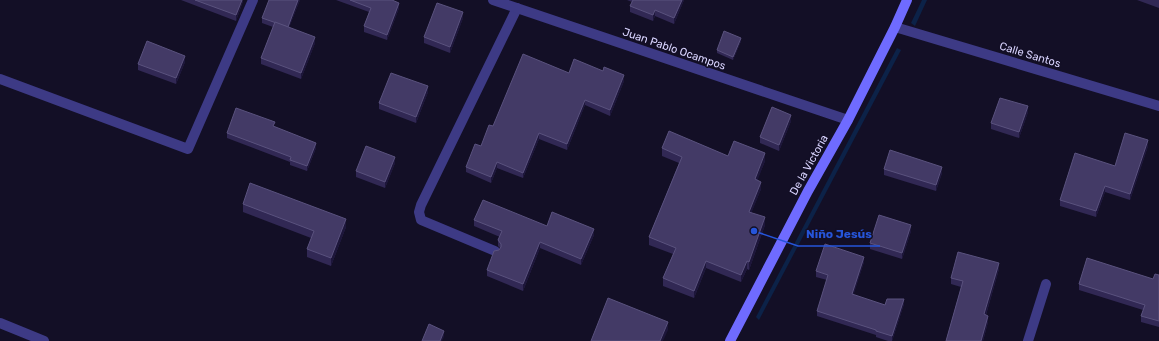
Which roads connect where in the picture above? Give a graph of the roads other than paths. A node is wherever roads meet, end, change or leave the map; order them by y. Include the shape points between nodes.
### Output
1 (253, 0) edge
2 (493, 0) edge
3 (907, 0) edge
4 (517, 8) junction
5 (895, 27) junction
6 (0, 79) edge
7 (1159, 106) edge
8 (848, 120) junction
9 (495, 252) edge
10 (1046, 284) dead end
11 (0, 323) edge
12 (44, 341) edge
13 (730, 341) edge
14 (1028, 341) edge

1 - 6 street via 188,149
2 - 4 street, Juan Pablo Ocampos
3 - 5 main road, De la Victoria
4 - 8 street, Juan Pablo Ocampos
4 - 9 street via 419,212 422,220
5 - 7 street, Calle Santos
5 - 8 main road, De la Victoria
8 - 13 main road, De la Victoria
10 - 14 street
11 - 12 street

